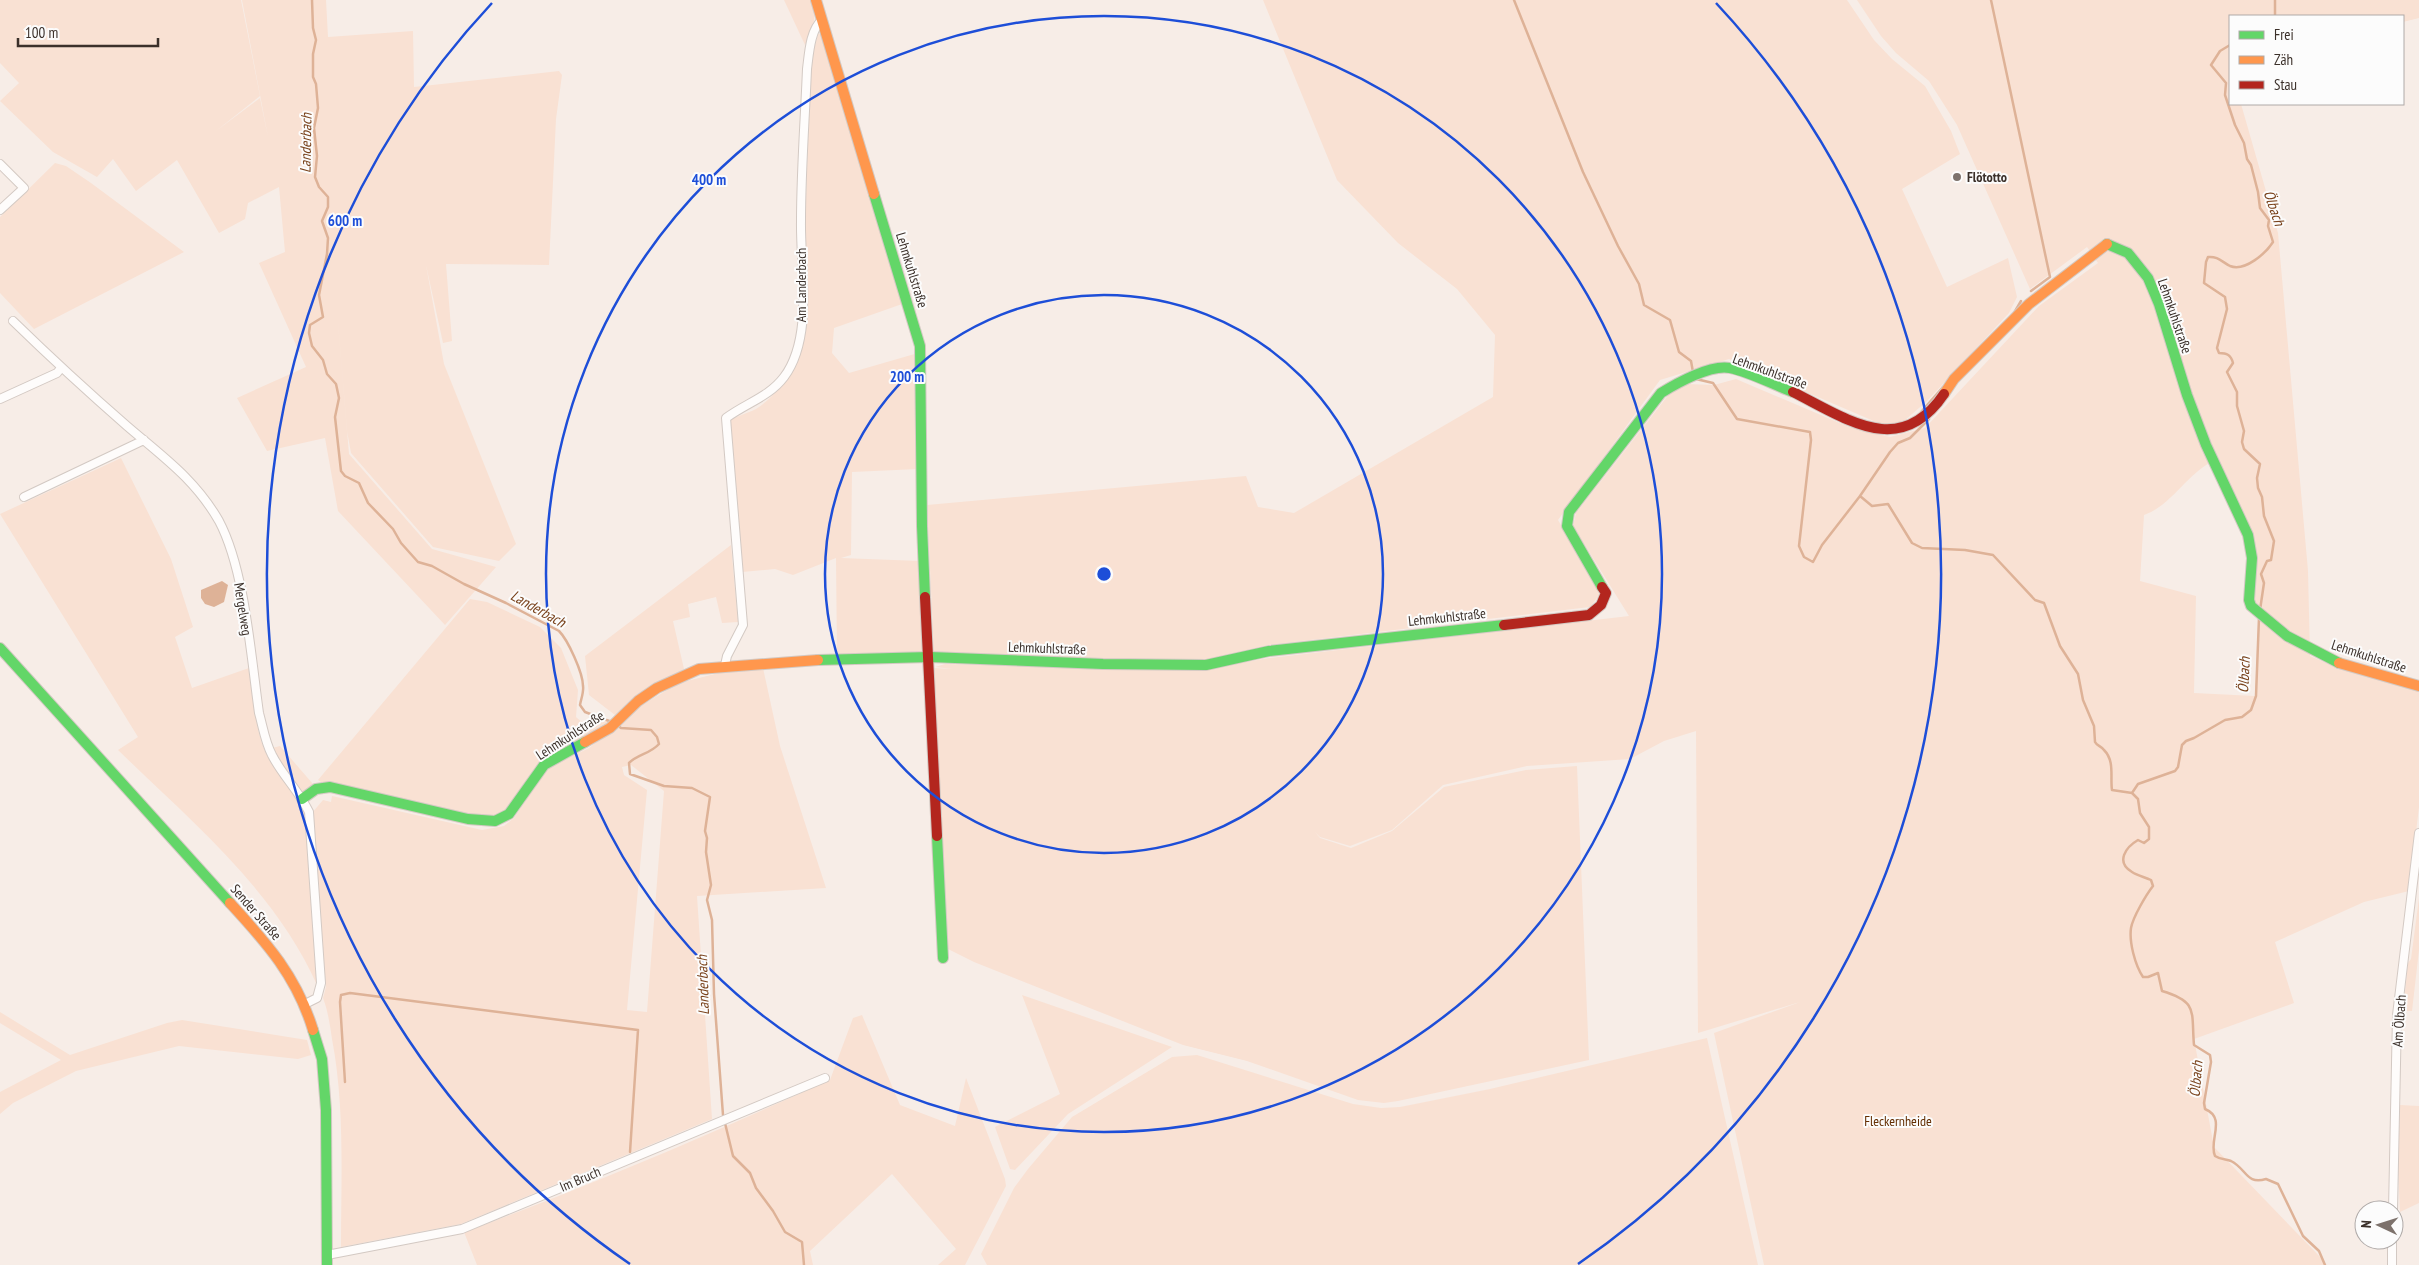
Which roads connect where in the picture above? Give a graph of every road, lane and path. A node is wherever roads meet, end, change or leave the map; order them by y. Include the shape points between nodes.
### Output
1 (816, 0) edge
2 (822, 20) junction
3 (0, 164) edge
4 (0, 210) edge
5 (13, 320) dead end
6 (61, 368) junction
7 (0, 399) edge
8 (144, 440) junction
9 (24, 497) dead end
10 (0, 648) edge
11 (930, 658) junction
12 (725, 665) junction
13 (2419, 686) edge
14 (302, 799) junction
15 (2419, 833) edge
16 (943, 958) dead end
17 (305, 1004) junction
18 (825, 1078) dead end
19 (2393, 1200) edge
20 (2392, 1250) edge
21 (327, 1260) edge
22 (2392, 1265) edge

1 - 2 street, Lehmkuhlstraße
2 - 11 street, Lehmkuhlstraße via 920,346 922,526
2 - 12 street, Am Landerbach via 810,46 807,68 800,220 803,310 799,342 785,376 774,389 726,418 743,625
3 - 4 street via 24,188
5 - 6 street, Mergelweg
6 - 7 street via 57,373
6 - 8 street, Mergelweg
8 - 9 street
8 - 14 street, Mergelweg via 196,486 219,522 237,569 265,737 272,755
10 - 17 street, Sender Straße via 253,928 286,970
11 - 12 street, Lehmkuhlstraße
11 - 13 street, Lehmkuhlstraße via 1206,665 1269,651 1589,614 1601,605 1606,593 1567,526 1569,512 1661,393 1678,382 1717,368 1730,368 1792,392 1856,423 1883,430 1905,428 1921,420 1935,407 1954,379 2029,304 2110,243 2128,253 2148,278 2159,304 2206,445 2248,535 2252,558 2249,600 2255,610 2304,647 2341,664
11 - 16 street, Lehmkuhlstraße via 935,839
12 - 14 street, Lehmkuhlstraße via 699,669 664,684 638,701 610,728 544,766 509,814 495,821 468,818 330,787 316,789
14 - 17 street via 309,812 321,983 317,998
15 - 19 street, Am Ölbach via 2397,1015
17 - 21 street, Sender Straße via 322,1059 326,1110
18 - 21 street, Im Bruch via 462,1229
20 - 22 street

